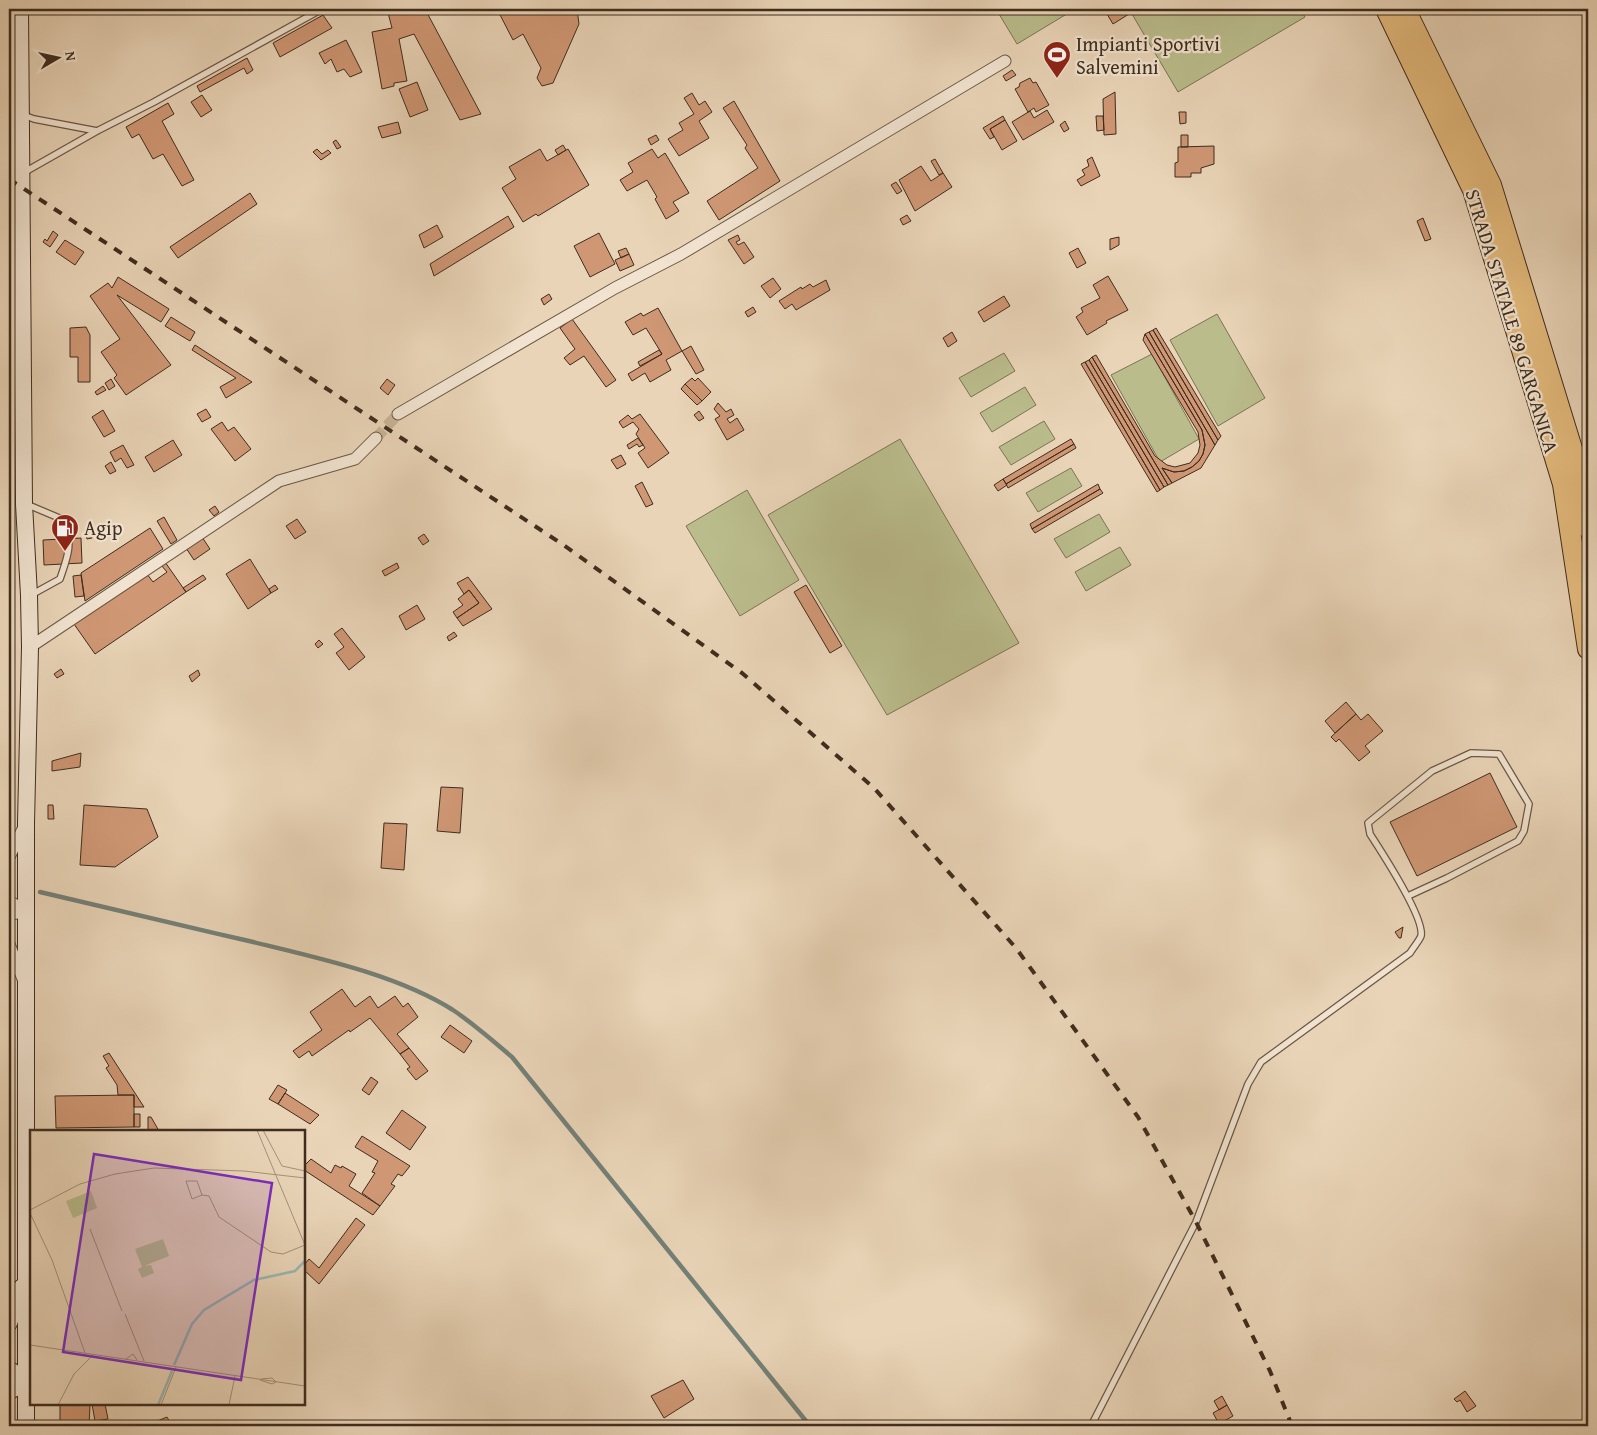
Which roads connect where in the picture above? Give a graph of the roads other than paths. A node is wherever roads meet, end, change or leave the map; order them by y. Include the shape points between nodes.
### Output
1 (20, 9) edge
2 (322, 9) edge
3 (1386, 9) edge
4 (1405, 9) edge
5 (1005, 62) dead end
6 (22, 114) junction
7 (97, 131) junction
8 (21, 174) junction
9 (9, 240) edge
10 (22, 250) junction
11 (398, 414) tunnel mouth
12 (376, 438) tunnel mouth
13 (24, 504) junction
14 (1588, 528) edge
15 (29, 596) junction
16 (30, 647) junction
17 (1588, 649) edge
18 (26, 824) junction
19 (9, 857) edge
20 (1408, 896) junction
21 (9, 901) edge
22 (26, 912) junction
23 (9, 914) edge
24 (9, 944) edge
25 (26, 987) junction
26 (26, 1275) junction
27 (9, 1323) edge
28 (9, 1370) edge
29 (26, 1383) junction
30 (9, 1390) edge
31 (26, 1426) edge
32 (1091, 1426) edge

1 - 6 main road
2 - 7 lane
3 - 17 highway, STRADA STATALE 89 GARGANICA via 1472,190 1563,484
4 - 14 highway, STRADA STATALE 89 GARGANICA via 1491,184 1580,478
5 - 11 street via 681,254
6 - 7 lane
6 - 8 main road
7 - 8 lane
8 - 10 main road
9 - 10 street
10 - 13 main road
12 - 16 street via 355,459 279,481
13 - 15 main road
13 - 15 lane via 64,520 70,550 60,579
15 - 16 main road
16 - 18 main road
18 - 19 street
18 - 22 main road
20 - 20 lane via 1518,841 1524,831 1529,804 1499,754 1471,752 1432,771 1368,823 1370,834
20 - 32 lane via 1421,936 1410,953 1261,1062 1248,1084 1196,1222
21 - 22 street
22 - 23 street
22 - 25 main road
24 - 25 street
25 - 26 main road
26 - 27 main road
26 - 29 main road
28 - 29 main road
29 - 30 main road
29 - 31 main road

